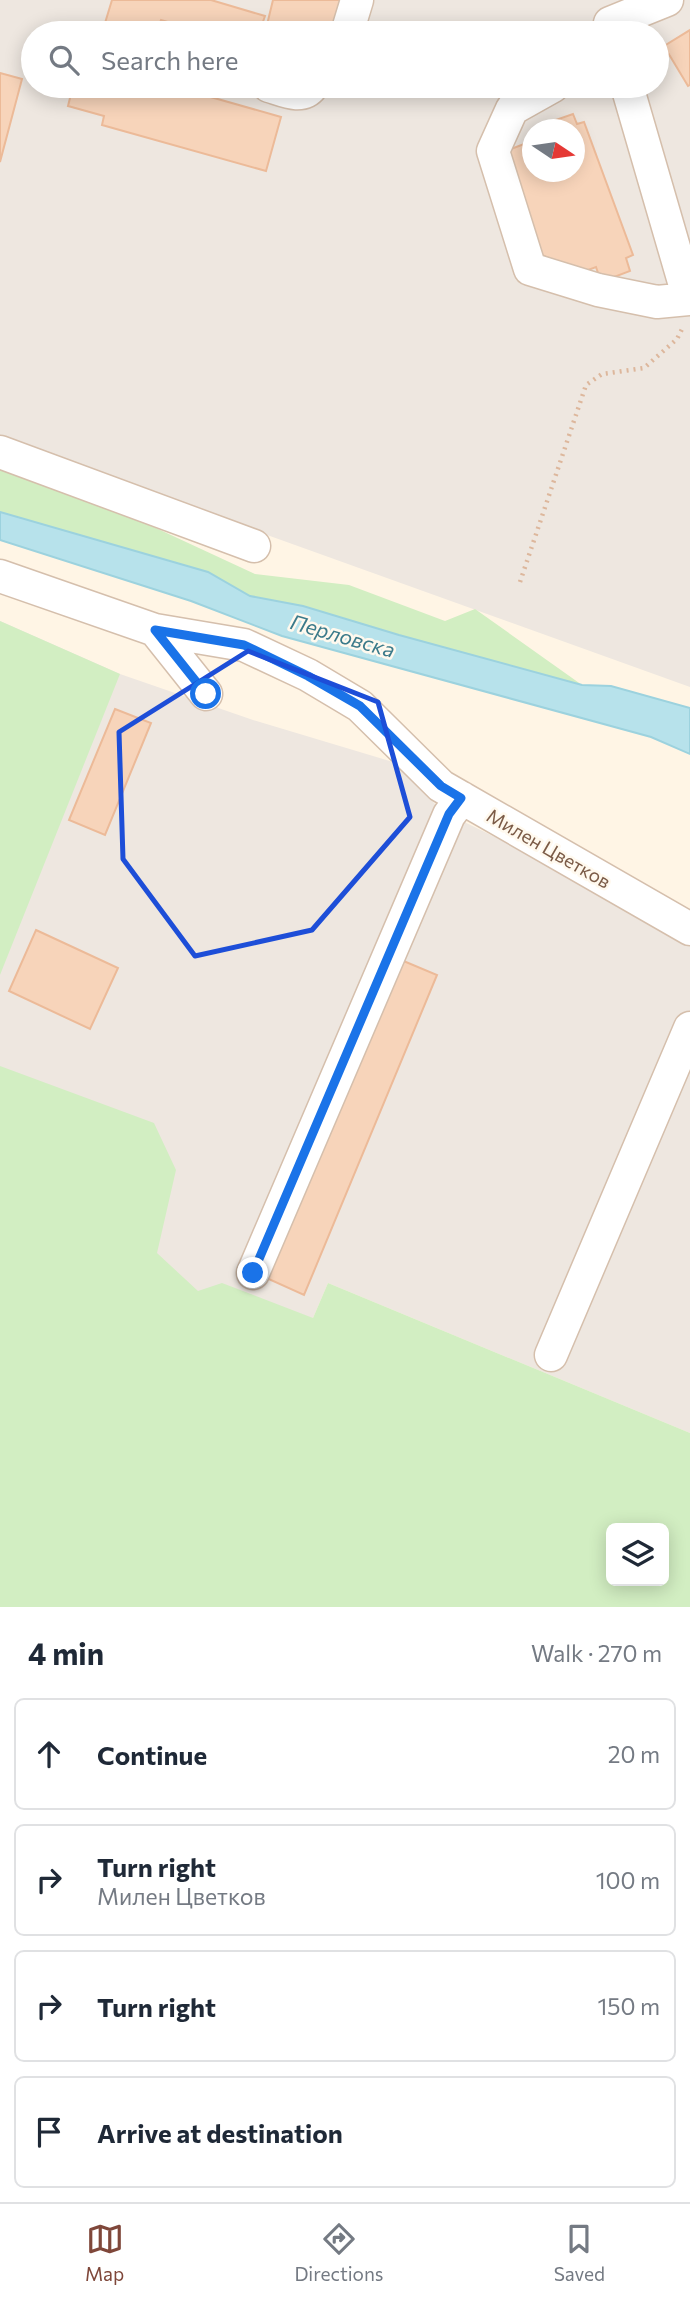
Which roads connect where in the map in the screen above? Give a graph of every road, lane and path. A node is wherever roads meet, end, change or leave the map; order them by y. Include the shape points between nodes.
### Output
1 (357, 0) edge
2 (667, 0) edge
3 (609, 19) edge
4 (351, 21) edge
5 (531, 98) edge
6 (632, 98) edge
7 (679, 219) edge
8 (689, 299) edge
9 (0, 452) edge
10 (254, 546) dead end
11 (0, 576) edge
12 (520, 582) dead end
13 (155, 630) junction
14 (206, 694) dead end
15 (461, 798) junction
16 (690, 929) edge
17 (690, 1028) edge
18 (253, 1273) dead end
19 (551, 1355) dead end

1 - 4 street
2 - 3 street
5 - 8 street via 512,109 493,151 530,269 657,302
6 - 7 street
7 - 8 street
8 - 12 path via 688,317 677,339 643,368 602,374 586,385
9 - 10 street
11 - 13 street, Милен Цветков
13 - 14 street
13 - 15 street, Милен Цветков via 244,645 308,676 360,706 441,786
15 - 16 street, Милен Цветков
15 - 18 street via 449,814
17 - 19 street

